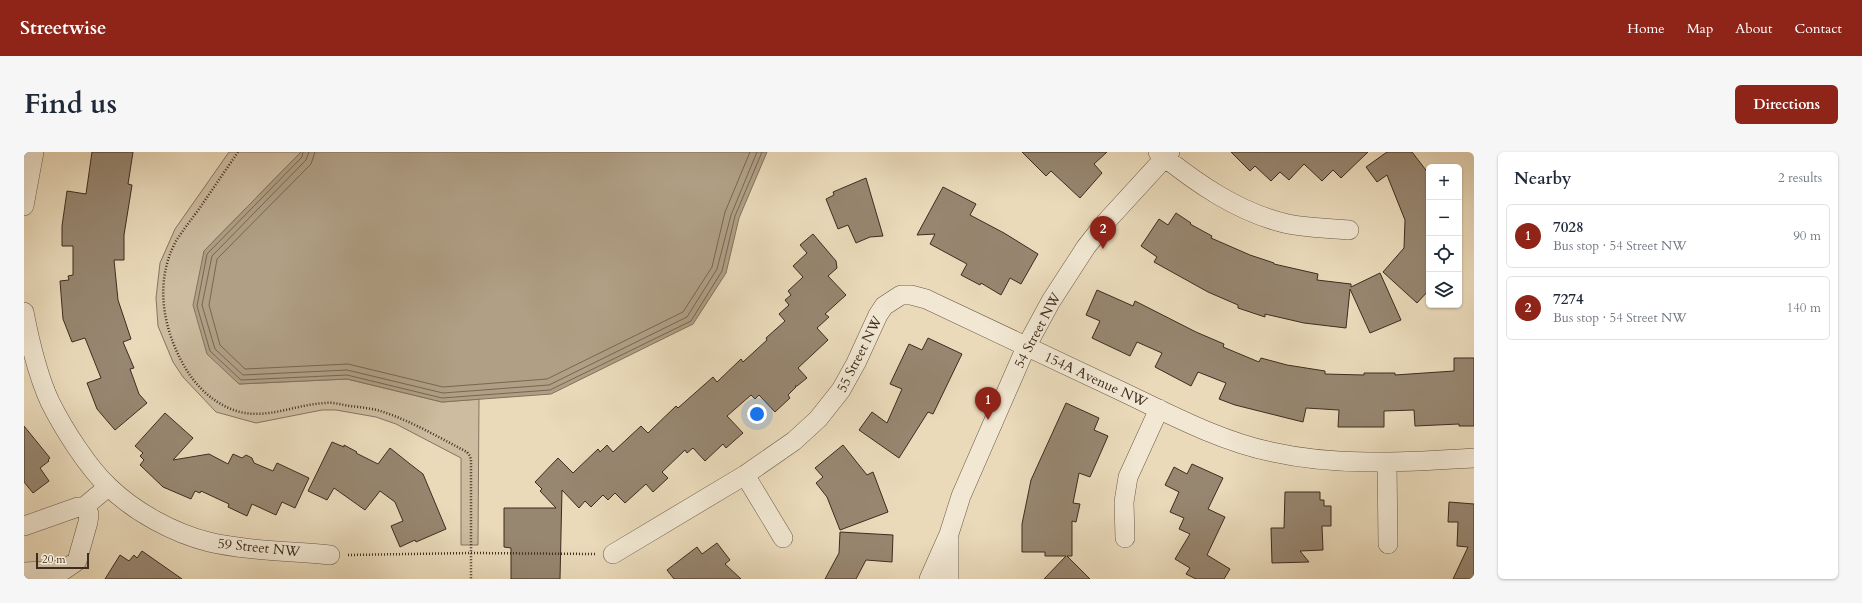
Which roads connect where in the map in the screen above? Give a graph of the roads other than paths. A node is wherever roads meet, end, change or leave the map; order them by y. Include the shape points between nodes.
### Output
1 (34, 152) edge
2 (1164, 154) edge
3 (24, 206) edge
4 (1349, 230) dead end
5 (901, 295) joint
6 (24, 312) edge
7 (1026, 346) junction
8 (1159, 409) junction
9 (1474, 458) edge
10 (1387, 463) junction
11 (745, 475) junction
12 (108, 487) junction
13 (84, 507) junction
14 (24, 526) edge
15 (949, 534) junction
16 (783, 538) dead end
17 (1125, 538) dead end
18 (1388, 544) dead end
19 (613, 554) road end
20 (330, 555) road end
21 (24, 572) edge
22 (929, 579) edge
23 (950, 579) edge

1 - 3 street
2 - 4 street via 1198,182 1254,213 1289,224
2 - 7 street, 54 Street NW via 1086,247
5 - 7 street, 154A Avenue NW via 926,299
5 - 11 street, 55 Street NW via 890,300 878,315 849,376 822,414 794,442
6 - 12 street, 59 Street NW via 33,352 50,402 81,453
7 - 8 street, 154A Avenue NW
7 - 15 street, 54 Street NW via 961,496
8 - 10 street, 154A Avenue NW via 1207,430 1272,452 1345,463
8 - 17 street, 154A Avenue NW via 1128,476 1124,502
9 - 10 street, 154A Avenue NW
10 - 18 street
11 - 16 street
11 - 19 street, 55 Street NW
12 - 13 street
12 - 20 street, 59 Street NW via 161,523 208,542
13 - 14 street via 78,506
13 - 21 street via 89,514 88,522 77,561 64,570
15 - 22 street, 54 Street NW
15 - 23 street, 54 Street NW

